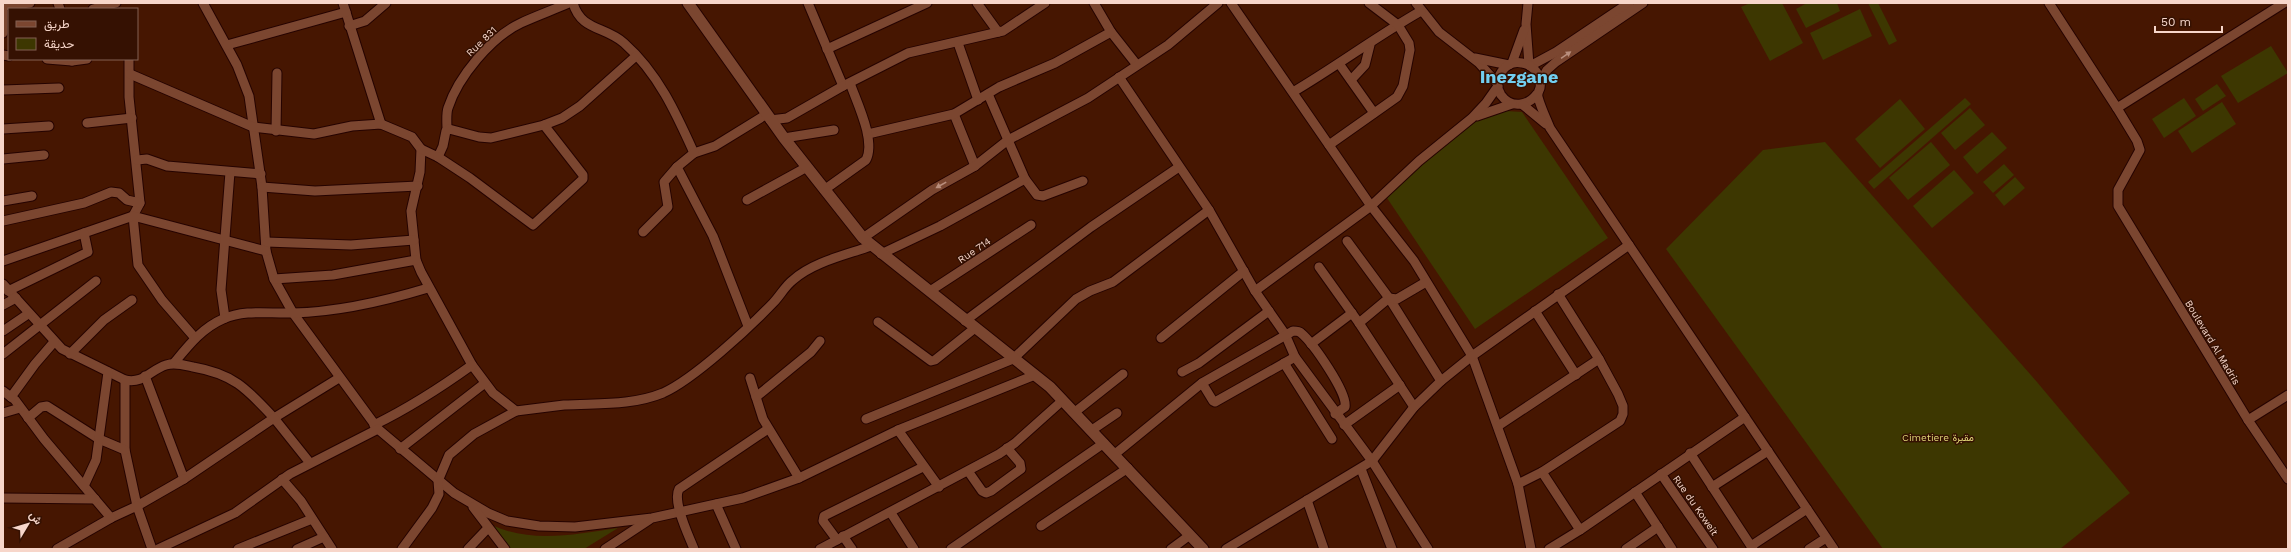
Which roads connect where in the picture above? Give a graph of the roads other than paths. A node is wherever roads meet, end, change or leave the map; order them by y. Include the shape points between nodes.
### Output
1 (30, 3) edge
2 (116, 3) edge
3 (203, 3) edge
4 (344, 3) edge
5 (386, 3) edge
6 (569, 3) edge
7 (573, 3) edge
8 (688, 3) edge
9 (808, 3) edge
10 (927, 3) edge
11 (977, 3) edge
12 (1045, 3) edge
13 (1094, 3) edge
14 (1231, 3) edge
15 (1369, 3) edge
16 (1416, 3) edge
17 (1528, 3) edge
18 (1629, 3) edge
19 (2049, 3) edge
20 (2284, 3) edge
21 (1216, 4) edge
22 (1640, 4) edge
23 (3, 6) edge
24 (97, 8) edge
25 (3, 11) edge
26 (1421, 11) junction
27 (346, 12) junction
28 (1526, 24) junction
29 (1398, 25) junction
30 (349, 26) junction
31 (998, 32) junction
32 (1111, 32) junction
33 (3, 33) edge
34 (958, 43) junction
35 (227, 45) junction
36 (1370, 45) junction
37 (827, 49) junction
38 (636, 56) junction
39 (1472, 57) junction
40 (129, 60) edge
41 (1510, 64) junction
42 (1137, 65) junction
43 (1340, 65) junction
44 (1530, 65) junction
45 (130, 74) junction
46 (277, 74) dead end
47 (1119, 77) junction
48 (1350, 80) junction
49 (1540, 83) junction
50 (846, 84) junction
51 (1498, 84) junction
52 (59, 88) dead end
53 (3, 90) edge
54 (1293, 92) junction
55 (988, 94) junction
56 (1537, 94) junction
57 (978, 100) junction
58 (1512, 104) junction
59 (1522, 105) junction
60 (2117, 108) junction
61 (1374, 113) junction
62 (954, 114) junction
63 (768, 117) junction
64 (132, 118) junction
65 (1472, 118) junction
66 (87, 123) dead end
67 (382, 124) junction
68 (544, 125) junction
69 (49, 126) dead end
70 (253, 127) junction
71 (1550, 128) junction
72 (3, 129) edge
73 (447, 129) junction
74 (834, 130) dead end
75 (276, 131) junction
76 (868, 134) junction
77 (784, 138) junction
78 (1008, 140) junction
79 (1329, 145) junction
80 (421, 149) junction
81 (694, 153) junction
82 (44, 155) dead end
83 (438, 157) junction
84 (3, 159) edge
85 (137, 160) junction
86 (975, 166) junction
87 (676, 167) junction
88 (1179, 167) junction
89 (807, 168) junction
90 (230, 172) junction
91 (261, 174) junction
92 (1025, 179) junction
93 (1083, 181) dead end
94 (418, 186) junction
95 (262, 187) junction
96 (824, 190) junction
97 (32, 196) dead end
98 (746, 200) dead end
99 (3, 201) edge
100 (140, 203) junction
101 (1371, 206) junction
102 (1209, 210) junction
103 (133, 216) junction
104 (3, 221) edge
105 (1031, 225) dead end
106 (643, 232) dead end
107 (84, 233) junction
108 (414, 240) junction
109 (223, 241) junction
110 (1347, 241) dead end
111 (867, 242) junction
112 (1629, 245) junction
113 (266, 247) junction
114 (881, 254) junction
115 (416, 260) junction
116 (3, 261) edge
117 (1319, 267) dead end
118 (1244, 271) junction
119 (274, 279) junction
120 (96, 281) dead end
121 (1426, 282) junction
122 (6, 288) edge
123 (428, 288) junction
124 (1255, 290) junction
125 (930, 291) junction
126 (1558, 294) junction
127 (16, 298) junction
128 (1389, 298) junction
129 (132, 300) dead end
130 (3, 305) edge
131 (1269, 311) junction
132 (1535, 311) junction
133 (293, 313) junction
134 (1352, 313) junction
135 (28, 314) junction
136 (225, 318) junction
137 (966, 321) junction
138 (878, 322) dead end
139 (1359, 323) junction
140 (39, 325) junction
141 (748, 326) junction
142 (975, 328) junction
143 (3, 331) edge
144 (1285, 334) junction
145 (195, 338) junction
146 (1161, 338) dead end
147 (820, 341) dead end
148 (54, 342) junction
149 (1311, 344) junction
150 (3, 354) edge
151 (70, 354) junction
152 (1472, 356) junction
153 (1295, 357) junction
154 (1013, 358) junction
155 (1599, 359) junction
156 (174, 363) junction
157 (1284, 363) junction
158 (472, 365) junction
159 (108, 372) junction
160 (1182, 372) dead end
161 (1124, 374) dead end
162 (1035, 375) junction
163 (1576, 375) junction
164 (145, 376) junction
165 (338, 378) junction
166 (750, 378) dead end
167 (125, 380) junction
168 (1441, 381) junction
169 (486, 383) junction
170 (1202, 383) junction
171 (1400, 385) junction
172 (3, 391) edge
173 (2288, 395) edge
174 (11, 397) junction
175 (756, 397) junction
176 (1064, 400) junction
177 (20, 408) junction
178 (1414, 408) junction
179 (3, 412) edge
180 (516, 412) junction
181 (1075, 412) junction
182 (1117, 413) dead end
183 (1335, 414) junction
184 (1745, 417) junction
185 (28, 418) junction
186 (274, 418) junction
187 (866, 419) dead end
188 (2248, 420) junction
189 (1344, 425) junction
190 (1498, 426) junction
191 (376, 427) junction
192 (768, 429) junction
193 (898, 430) junction
194 (1092, 430) junction
195 (99, 439) junction
196 (1332, 439) dead end
197 (1104, 443) junction
198 (1007, 448) junction
199 (400, 449) junction
200 (125, 450) junction
201 (1768, 451) junction
202 (1690, 453) junction
203 (1115, 454) junction
204 (1372, 461) junction
205 (310, 463) junction
206 (923, 467) junction
207 (1128, 468) junction
208 (1361, 469) junction
209 (968, 471) junction
210 (1542, 472) junction
211 (1661, 474) junction
212 (799, 478) junction
213 (184, 479) junction
214 (282, 479) junction
215 (2288, 479) edge
216 (438, 481) junction
217 (1518, 484) junction
218 (84, 486) junction
219 (939, 487) junction
220 (1712, 487) junction
221 (1635, 492) junction
222 (3, 498) edge
223 (95, 500) junction
224 (1307, 500) junction
225 (471, 504) junction
226 (716, 504) junction
227 (137, 506) junction
228 (1807, 509) junction
229 (680, 512) junction
230 (891, 513) junction
231 (111, 518) junction
232 (652, 518) junction
233 (312, 519) junction
234 (1041, 526) dead end
235 (1658, 527) junction
236 (488, 528) junction
237 (1580, 530) junction
238 (1190, 535) junction
239 (324, 537) junction
240 (840, 538) junction
241 (1826, 538) junction
242 (503, 548) edge
243 (1752, 548) edge
244 (57, 549) edge
245 (152, 549) edge
246 (158, 549) edge
247 (238, 549) edge
248 (297, 549) edge
249 (332, 549) edge
250 (402, 549) edge
251 (468, 549) edge
252 (605, 549) edge
253 (694, 549) edge
254 (736, 549) edge
255 (820, 549) edge
256 (852, 549) edge
257 (914, 549) edge
258 (951, 549) edge
259 (1171, 549) edge
260 (1203, 549) edge
261 (1226, 549) edge
262 (1324, 549) edge
263 (1392, 549) edge
264 (1428, 549) edge
265 (1531, 549) edge
266 (1549, 549) edge
267 (1626, 549) edge
268 (1672, 549) edge
269 (1713, 549) edge
270 (1809, 549) edge
271 (1834, 549) edge

1 - 23 street
2 - 24 street
3 - 35 street
4 - 27 street
5 - 30 street via 365,21
6 - 73 street, Rue 831 via 506,32 473,63 464,74 448,109
7 - 38 street via 576,13 586,23 624,42
8 - 63 street
9 - 37 street
10 - 37 street
11 - 31 street
12 - 31 street
13 - 32 street
14 - 54 street
15 - 29 street
16 - 26 street
17 - 28 street
18 - 44 street via 1556,52
19 - 60 street
20 - 60 street
21 - 42 street via 1168,45
49 -> 22 street via 1547,70 1556,62
25 - 33 street
26 - 29 street
26 - 39 street via 1439,32
27 - 30 street
27 - 35 street
28 - 41 street
28 - 44 street
29 - 36 street
29 - 61 street via 1409,43 1410,50 1403,86 1397,97
30 - 67 street
31 - 34 street
32 - 42 street
32 - 55 street via 1073,54
34 - 50 street via 908,54
34 - 57 street
35 - 70 street via 246,87
36 - 43 street
36 - 48 street via 1365,65
37 - 50 street
38 - 68 street via 580,106 562,118
38 - 81 street via 665,91
39 - 41 street
39 - 51 street
40 - 45 street
41 - 44 street via 1518,62
41 - 51 street via 1500,74
42 - 47 street
43 - 48 street
43 - 54 street
44 - 49 street via 1537,73
45 - 64 street via 129,97
45 - 70 street
46 - 75 street
47 - 78 street via 1064,112
47 - 88 street
48 - 61 street
49 - 56 street
50 - 63 street via 787,118
50 - 76 street
51 - 58 street via 1500,93
51 - 65 street via 1486,103
52 - 53 street
54 - 79 street
55 - 57 street
55 - 78 street
56 - 59 street
56 - 71 street
57 - 62 street
58 - 59 street
58 - 65 street
59 - 71 street
60 - 188 street, Boulevard Al Madris via 2138,141 2140,150 2118,190 2117,200
61 - 79 street
62 - 76 street
62 - 86 street
63 - 77 street
63 - 81 street via 715,146
64 - 66 street
64 - 85 street
65 - 101 street via 1419,161
67 - 75 street via 352,126 321,133
67 - 80 street via 412,137
68 - 73 street via 491,138
68 - 83 street via 583,175 583,179 532,225
69 - 72 street
70 - 75 street
70 - 91 street
71 - 112 street
73 - 83 street, Rue 831
74 - 77 street
76 - 96 street via 869,153 866,160
77 - 89 street
78 - 86 street
78 - 92 street
79 - 101 street
80 - 83 street
80 - 94 street
81 - 87 street
82 - 84 street
85 - 90 street via 147,159 167,166
85 - 100 street
86 -> 111 street via 932,190
87 - 106 street via 664,182 668,207
87 - 141 street via 713,236
88 - 102 street
88 - 137 street via 1091,227
89 - 96 street
89 - 98 street
90 - 91 street
90 - 109 street via 228,214
91 - 95 street
92 - 93 street via 1036,195 1041,197
92 - 114 street via 940,226
94 - 95 street via 315,191
94 - 108 street via 410,211
95 - 113 street
96 - 111 street
97 - 99 street
100 - 103 street
100 - 104 street via 111,192 84,203
101 - 121 street via 1414,261
101 - 124 street
102 - 118 street
102 - 154 street via 1113,282 1076,299
103 - 107 street
103 - 109 street
103 - 145 street via 136,260 140,269
105 - 125 street, Rue 714
107 - 116 street
107 - 122 street via 88,252
108 - 113 street via 351,245
108 - 115 street
109 - 113 street
109 - 136 street via 221,290
110 - 128 street
111 - 114 street
111 - 141 street via 798,276
112 - 126 street
112 - 184 street
113 - 119 street
114 - 125 street
115 - 119 street via 333,275
115 - 123 street
117 - 134 street
118 - 124 street
118 - 146 street
119 - 133 street
120 - 140 street
121 - 128 street via 1397,299
121 - 152 street
122 - 127 street
123 - 133 street via 355,306
123 - 158 street
124 - 131 street
125 - 137 street
126 - 132 street
126 - 155 street
127 - 130 street
127 - 135 street
128 - 139 street
128 - 168 street
129 - 151 street via 104,320
131 - 144 street
131 - 160 street via 1199,363
132 - 152 street
132 - 163 street
133 - 136 street via 256,312
133 - 165 street
134 - 139 street
134 - 149 street
135 - 140 street
135 - 143 street
136 - 145 street via 209,326
137 - 142 street
138 - 142 street via 931,361 936,360
139 - 171 street
140 - 148 street
140 - 150 street
141 - 180 street via 696,371 664,392 618,404 565,405
142 - 154 street
144 - 149 street via 1292,331 1300,332
144 - 153 street
144 - 170 street
145 - 156 street
147 - 175 street via 812,352
148 - 151 street
148 - 174 street
149 - 183 street via 1345,398 1345,407
151 - 159 street
152 - 168 street
152 - 190 street
153 - 157 street
153 - 183 street
154 - 162 street
154 - 187 street
155 - 163 street
155 - 210 street via 1622,403 1621,418
156 - 164 street
156 - 186 street via 222,373 249,392
157 - 170 street via 1215,402
157 - 196 street
158 - 169 street
158 - 191 street via 435,392
159 - 167 street
159 - 195 street
161 - 181 street
162 - 176 street
162 - 193 street
163 - 190 street
164 - 167 street via 134,382
164 - 213 street
165 - 186 street
165 - 191 street
166 - 175 street
167 - 200 street
168 - 178 street
169 - 180 street via 493,393
169 - 199 street
170 - 203 street
171 - 178 street
171 - 189 street
172 - 174 street
173 - 188 street
174 - 177 street
175 - 192 street
176 - 181 street
176 - 198 street
177 - 179 street
177 - 185 street
178 - 204 street
180 - 216 street via 474,434 455,448 449,455
181 - 194 street
182 - 194 street
183 - 189 street
184 - 201 street
184 - 202 street
185 - 195 street via 46,406
185 - 218 street
186 - 205 street
186 - 213 street
188 - 215 street, Boulevard Al Madris
189 - 204 street
190 - 217 street
191 - 199 street
191 - 205 street
192 - 212 street
192 - 229 street via 679,489 677,495
193 - 206 street
193 - 212 street
194 - 197 street
195 - 200 street
195 - 218 street via 96,460
197 - 203 street
197 - 258 street
198 - 209 street
198 - 209 street via 1020,463 1021,469 991,491 982,491
199 - 216 street
200 - 227 street
201 - 220 street
201 - 228 street
202 - 211 street
202 - 220 street
203 - 207 street
204 - 208 street
204 - 264 street
205 - 214 street
206 - 219 street
206 - 240 street via 824,516 823,520
207 - 234 street
207 - 238 street
208 - 224 street
208 - 263 street
209 - 219 street
210 - 217 street
210 - 237 street
211 - 221 street
211 - 269 street, Rue du Koweit
212 - 226 street via 766,491
213 - 227 street
214 - 233 street
214 - 246 street via 235,514
216 - 225 street
216 - 250 street via 439,494 432,508
217 - 265 street
218 - 223 street
219 - 230 street
220 - 243 street
221 - 235 street
221 - 237 street
222 - 223 street
223 - 231 street
224 - 261 street
224 - 262 street
225 - 232 street via 507,521 539,526 575,526
225 - 236 street
226 - 229 street
226 - 254 street
227 - 231 street
227 - 245 street
228 - 241 street
228 - 243 street
229 - 232 street
229 - 253 street
230 - 240 street
230 - 257 street
231 - 244 street
232 - 252 street
233 - 239 street
233 - 247 street
235 - 267 street
235 - 268 street
236 - 242 street
236 - 251 street
237 - 266 street
238 - 259 street
238 - 260 street
239 - 248 street
239 - 249 street
240 - 255 street
240 - 256 street
241 - 270 street
241 - 271 street

